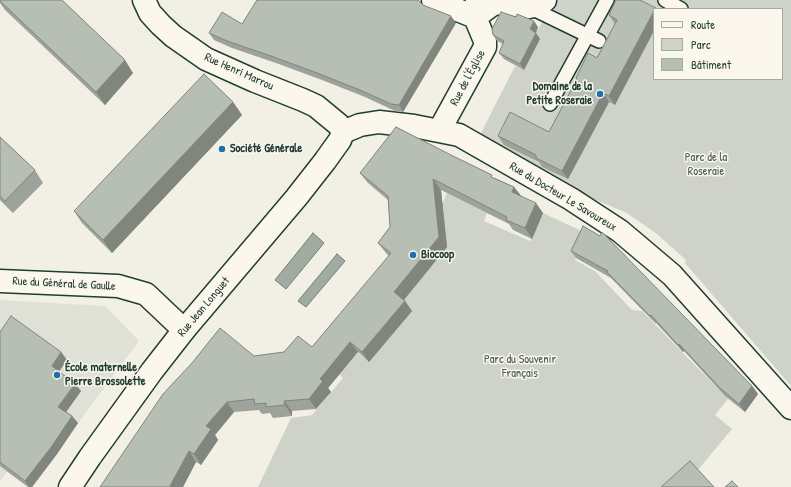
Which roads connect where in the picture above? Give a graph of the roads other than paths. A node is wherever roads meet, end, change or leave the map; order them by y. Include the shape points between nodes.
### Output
1 (144, 0) edge
2 (433, 0) edge
3 (607, 0) edge
4 (665, 0) edge
5 (537, 3) edge
6 (476, 8) edge
7 (679, 8) edge
8 (587, 35) junction
9 (600, 41) dead end
10 (550, 104) dead end
11 (439, 131) junction
12 (343, 132) junction
13 (0, 281) edge
14 (184, 330) junction
15 (791, 408) edge
16 (70, 487) edge

1 - 12 street, Rue Henri Marrou via 150,13 165,29 206,59 316,106 339,125
2 - 6 street
3 - 8 lane
4 - 7 lane
5 - 6 street via 502,3
5 - 8 lane
6 - 11 street, Rue de l'Église via 485,47
8 - 9 lane
8 - 10 lane
11 - 12 street, Rue du Docteur Le Savoureux via 379,122 360,125
11 - 15 street, Rue du Docteur Le Savoureux via 459,135 571,199 620,231 672,275
12 - 14 street, Rue Jean Longuet via 340,140 296,198
13 - 14 street, Rue du Général de Gaulle via 118,286 146,294
14 - 16 street, Rue Jean Longuet

